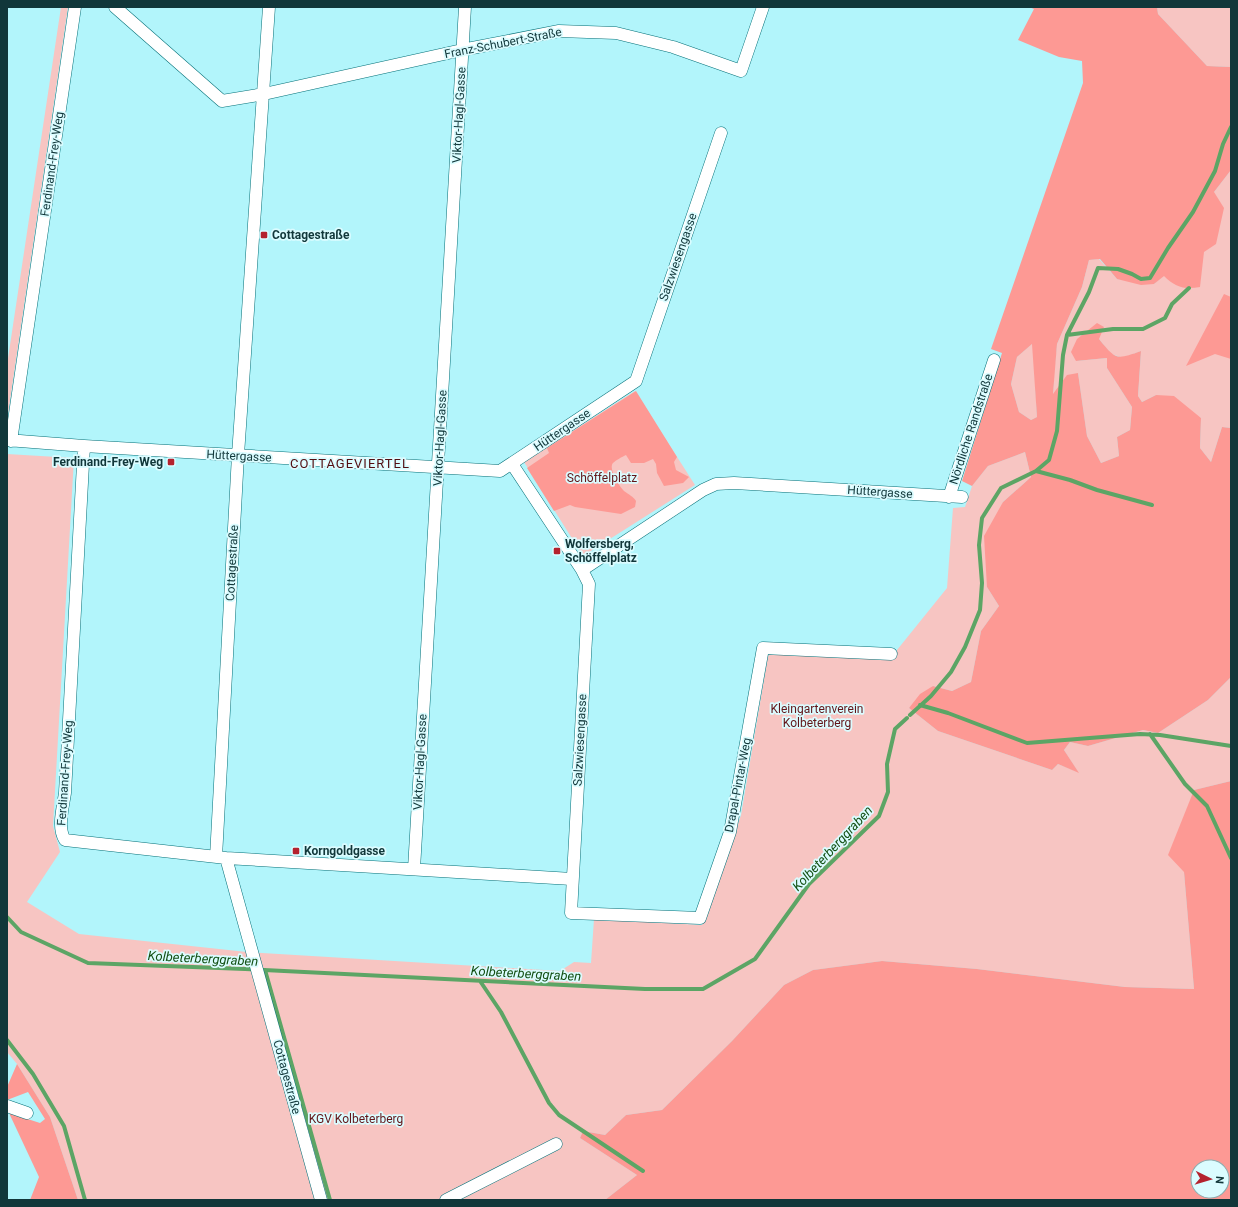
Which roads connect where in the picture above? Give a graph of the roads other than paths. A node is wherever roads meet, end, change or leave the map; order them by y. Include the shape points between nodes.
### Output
1 (75, 7) edge
2 (115, 7) edge
3 (269, 7) edge
4 (465, 7) edge
5 (763, 7) edge
6 (462, 50) junction
7 (264, 94) junction
8 (721, 133) dead end
9 (994, 360) dead end
10 (636, 381) joint
11 (9, 440) edge
12 (84, 446) junction
13 (238, 455) junction
14 (512, 464) junction
15 (438, 468) junction
16 (949, 496) junction
17 (962, 497) dead end
18 (582, 570) junction
19 (891, 654) dead end
20 (221, 857) junction
21 (414, 869) junction
22 (572, 879) junction
23 (571, 913) joint
24 (7, 1106) edge
25 (27, 1113) dead end
26 (556, 1144) dead end
27 (321, 1200) edge
28 (446, 1200) edge

1 - 11 street, Ferdinand-Frey-Weg
2 - 7 street via 222,101
3 - 7 street, Cottagestraße
4 - 6 street, Viktor-Hagl-Gasse
5 - 6 street, Franz-Schubert-Straße via 741,72 673,47 616,33 559,31
6 - 7 street, Franz-Schubert-Straße
6 - 15 street, Viktor-Hagl-Gasse
7 - 13 street, Cottagestraße
8 - 10 street, Salzwiesengasse
9 - 16 street, Nördliche Randstraße
10 - 14 street, Hüttergasse
11 - 12 street, Hüttergasse
12 - 13 street, Hüttergasse
12 - 20 street, Ferdinand-Frey-Weg via 62,836 65,840
13 - 15 street, Hüttergasse
13 - 20 street, Cottagestraße
14 - 15 street, Hüttergasse via 500,471
14 - 18 street, Salzwiesengasse
15 - 21 street, Viktor-Hagl-Gasse
16 - 17 street, Hüttergasse
16 - 18 street, Hüttergasse via 716,484
18 - 22 street, Salzwiesengasse via 589,584
19 - 23 street, Drapal-Pintar-Weg via 763,648 730,832 700,918
20 - 21 street
20 - 27 street, Cottagestraße via 260,976
21 - 22 street
22 - 23 street, Salzwiesengasse
24 - 25 street
26 - 28 street

